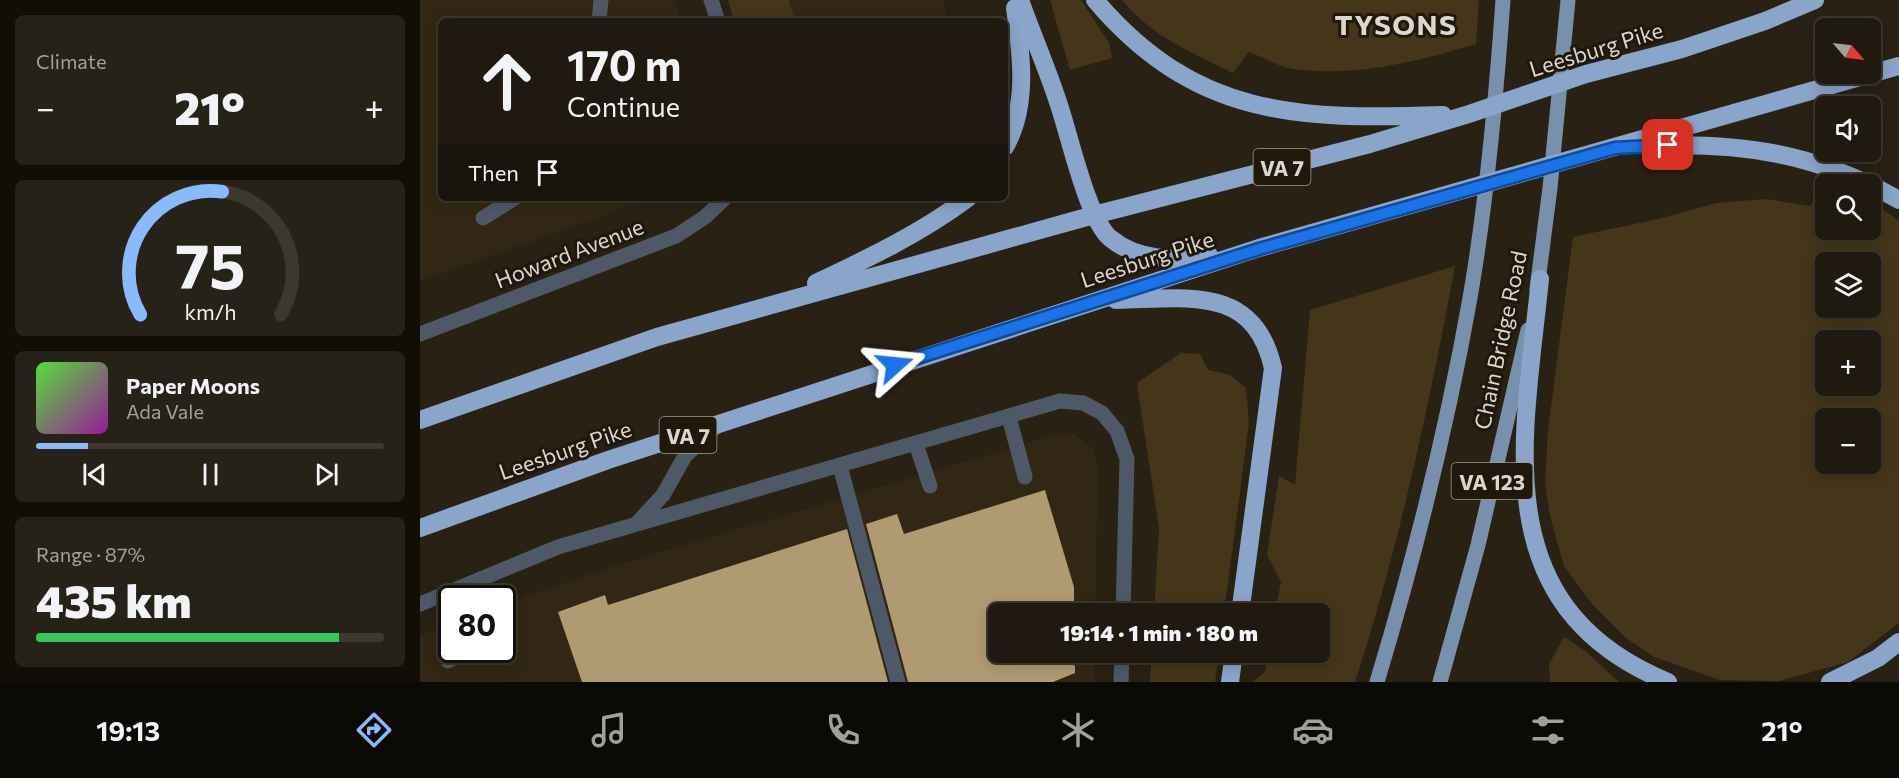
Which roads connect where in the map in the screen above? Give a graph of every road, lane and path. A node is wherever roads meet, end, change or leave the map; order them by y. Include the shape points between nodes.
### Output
1 (601, 0) edge
2 (711, 0) edge
3 (1014, 0) edge
4 (1020, 0) edge
5 (1095, 0) edge
6 (1503, 0) edge
7 (1568, 0) edge
8 (1815, 0) edge
9 (599, 18) edge
10 (717, 18) edge
11 (1899, 66) edge
12 (1469, 114) junction
13 (1008, 138) edge
14 (1615, 148) junction
15 (1899, 200) edge
16 (510, 201) edge
17 (722, 201) edge
18 (964, 201) edge
19 (1095, 215) junction
20 (483, 218) dead end
21 (1259, 249) junction
22 (1540, 279) junction
23 (1099, 300) junction
24 (779, 302) junction
25 (420, 334) edge
26 (1009, 417) junction
27 (420, 420) edge
28 (718, 425) junction
29 (916, 444) junction
30 (840, 466) junction
31 (1025, 477) dead end
32 (930, 486) dead end
33 (633, 526) junction
34 (420, 528) edge
35 (468, 585) edge
36 (438, 597) edge
37 (1124, 603) edge
38 (1241, 603) edge
39 (420, 604) edge
40 (1899, 642) edge
41 (1122, 663) edge
42 (1233, 663) edge
43 (898, 682) edge
44 (1121, 682) edge
45 (1230, 682) edge
46 (1377, 682) edge
47 (1440, 682) edge
48 (1668, 682) edge
49 (1830, 682) edge

1 - 9 street
2 - 10 street
3 - 13 highway via 1021,81
4 - 19 highway
5 - 12 highway via 1121,31 1159,62 1197,85 1229,97 1268,108 1321,115 1366,118
6 - 46 main road, Chain Bridge Road / VA 123 via 1491,147 1470,298 1426,508
7 - 22 main road, Chain Bridge Road / VA 123
8 - 12 highway, Leesburg Pike / VA 7 via 1682,49 1586,74
11 - 14 highway, Leesburg Pike / VA 7
12 - 19 highway, Leesburg Pike / VA 7 via 1370,144
14 - 15 highway via 1679,145 1779,153 1862,179
14 - 21 highway, Leesburg Pike / VA 7
16 - 20 street
17 - 25 street, Howard Avenue via 676,236
18 - 24 highway via 898,243
19 - 21 highway via 1108,236 1124,248 1157,259
19 - 24 highway, Leesburg Pike / VA 7
21 - 23 highway, Leesburg Pike / VA 7
22 - 47 main road, Chain Bridge Road / VA 123 via 1478,545
22 - 48 highway via 1523,451 1525,501 1534,545 1548,580 1572,615 1606,648
23 - 28 highway, Leesburg Pike / VA 7
23 - 38 highway via 1216,302 1236,309 1267,343 1272,368
24 - 27 highway, Leesburg Pike / VA 7 via 657,337
26 - 29 street
26 - 31 street
26 - 37 street via 1060,401 1083,403 1102,413 1117,431 1127,459
28 - 33 street via 685,456 663,495
28 - 34 highway, Leesburg Pike / VA 7
29 - 30 street
29 - 32 street
30 - 33 street
30 - 43 street
33 - 35 street via 558,547
36 - 39 street
40 - 49 highway via 1878,658
41 - 44 street
42 - 45 highway

